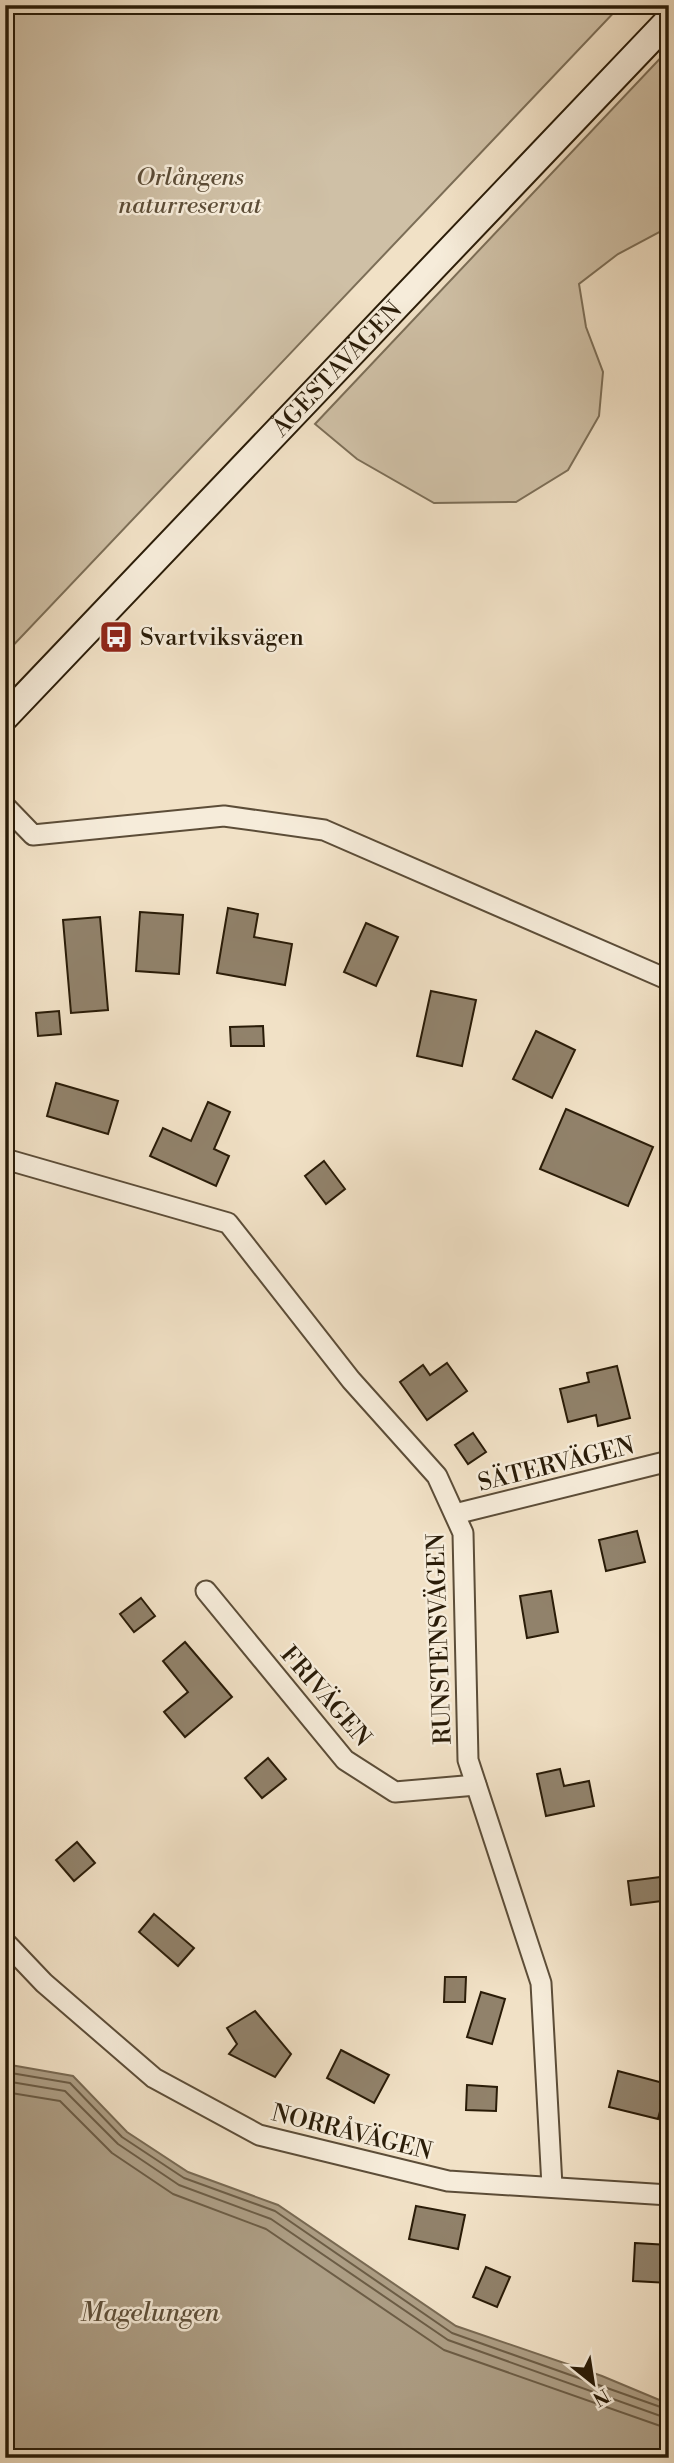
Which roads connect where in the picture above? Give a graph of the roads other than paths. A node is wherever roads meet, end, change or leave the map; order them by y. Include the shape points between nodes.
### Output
1 (669, 20) edge
2 (5, 717) edge
3 (5, 806) edge
4 (669, 980) edge
5 (5, 1159) edge
6 (669, 1461) edge
7 (455, 1514) junction
8 (206, 1591) dead end
9 (476, 1785) junction
10 (5, 1942) edge
11 (552, 2186) junction
12 (669, 2194) edge

1 - 2 main road, ÅGESTAVÄGEN
3 - 4 street via 33,835 225,816 324,830
5 - 7 street, RUNSTENSVÄGEN via 228,1223 351,1380 437,1476
6 - 7 street, SÄTERVÄGEN
7 - 9 street, RUNSTENSVÄGEN via 463,1533 468,1760
8 - 9 street, FRIVÄGEN via 345,1760 395,1792
9 - 11 street, RUNSTENSVÄGEN via 541,1983
10 - 11 street, NORRÅVÄGEN via 44,1983 154,2078 259,2136 449,2181
11 - 12 street, NORRÅVÄGEN

